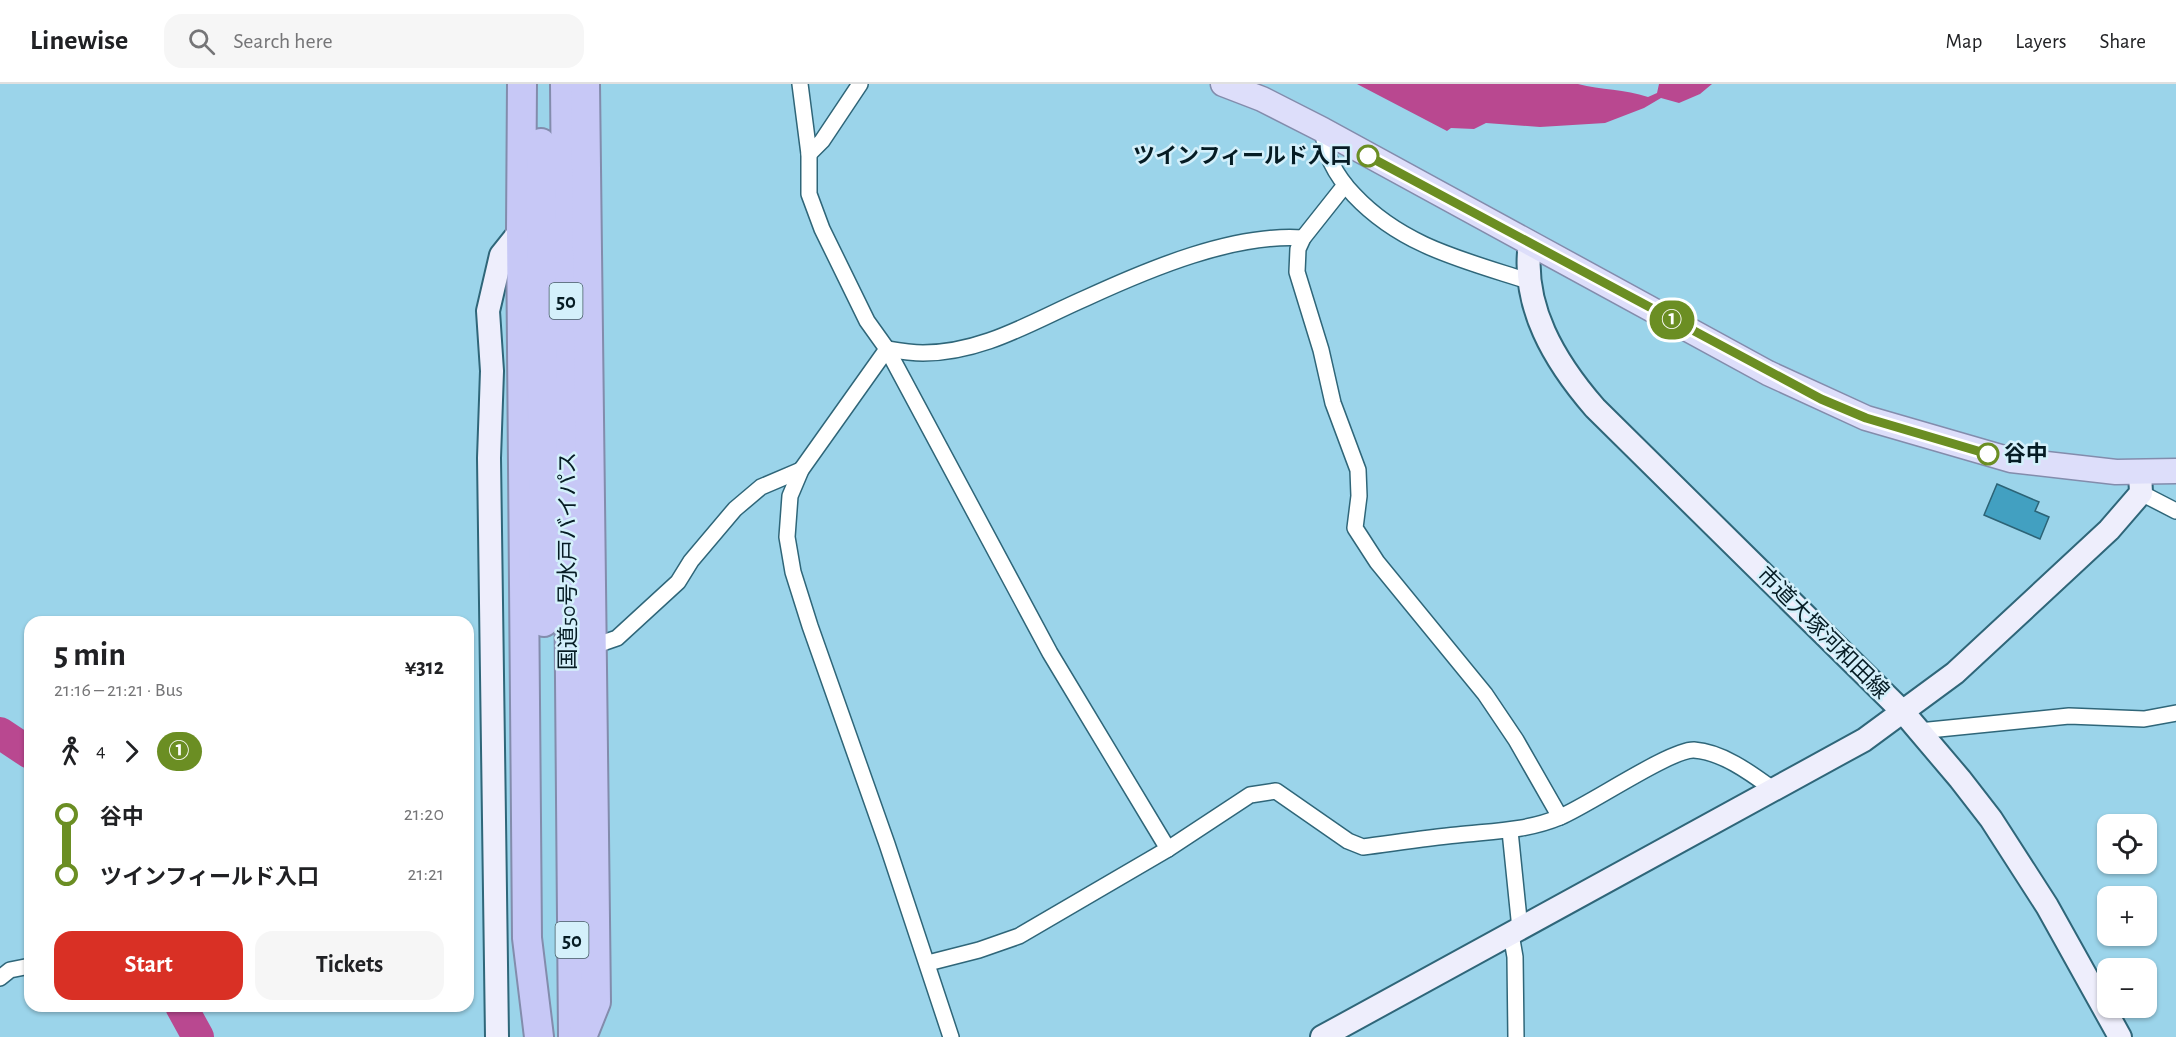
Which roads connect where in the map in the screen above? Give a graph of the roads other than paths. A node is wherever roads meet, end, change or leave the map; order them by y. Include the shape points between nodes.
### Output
1 (522, 84) edge
2 (540, 84) edge
3 (565, 84) edge
4 (585, 84) edge
5 (800, 84) edge
6 (861, 84) edge
7 (1223, 84) edge
8 (1264, 92) edge
9 (1323, 130) junction
10 (809, 154) junction
11 (1345, 185) junction
12 (521, 230) junction
13 (1303, 238) junction
14 (1530, 243) junction
15 (1528, 281) junction
16 (887, 350) junction
17 (801, 470) junction
18 (2176, 471) edge
19 (2141, 483) junction
20 (2176, 511) edge
21 (556, 519) junction
22 (591, 647) junction
23 (1904, 713) junction
24 (2176, 713) edge
25 (1919, 731) junction
26 (1774, 790) junction
27 (1560, 817) junction
28 (1510, 831) junction
29 (1168, 849) junction
30 (1515, 932) junction
31 (928, 963) junction
32 (24, 967) edge
33 (0, 978) edge
34 (596, 1002) junction
35 (497, 1037) edge
36 (539, 1037) edge
37 (546, 1037) edge
38 (573, 1037) edge
39 (582, 1037) edge
40 (599, 1037) edge
41 (951, 1037) edge
42 (1322, 1037) edge
43 (1516, 1037) edge
44 (2120, 1037) edge

1 - 12 highway
2 - 21 highway, 国道50号水戸バイパス / 50
3 - 21 highway, 国道50号水戸バイパス / 50
4 - 22 highway
5 - 10 street
6 - 10 street
7 - 8 main road
8 - 9 main road
9 - 11 street via 1330,162
9 - 14 main road
10 - 16 street via 809,194 822,229 867,321
11 - 13 street
11 - 15 street via 1368,209 1406,237 1458,259
12 - 35 street via 501,255 488,311 492,371 489,458
12 - 36 highway via 527,938
13 - 16 street via 1278,236 1187,257 1025,328 978,344 923,353
13 - 27 street via 1298,249 1298,272 1333,403 1358,470 1354,528 1377,562 1485,694
14 - 15 street, 市道大塚河和田線
14 - 19 main road via 1768,372 1866,418 2011,460
15 - 23 street, 市道大塚河和田線 via 1555,355 1588,400
16 - 17 street
16 - 29 street via 1050,653
17 - 22 street via 761,487 735,509 678,582 617,638
17 - 31 street via 790,496 787,518 793,572
18 - 19 main road
19 - 20 street
19 - 23 street via 2109,530 1972,658
21 - 37 highway, 国道50号水戸バイパス / 50
21 - 38 highway, 国道50号水戸バイパス / 50
22 - 34 highway
23 - 25 street, 市道大塚河和田線
23 - 26 street
24 - 25 street via 2144,719 2069,716
25 - 44 street, 市道大塚河和田線 via 1960,778 2021,864
26 - 27 street via 1749,771 1693,750 1669,757
26 - 30 street
27 - 28 street
28 - 29 street via 1363,847 1348,841 1276,790 1250,795
28 - 30 street
29 - 31 street via 1019,936
30 - 42 street
30 - 43 street
31 - 41 street
32 - 33 street via 10,970
34 - 39 highway
34 - 40 street

